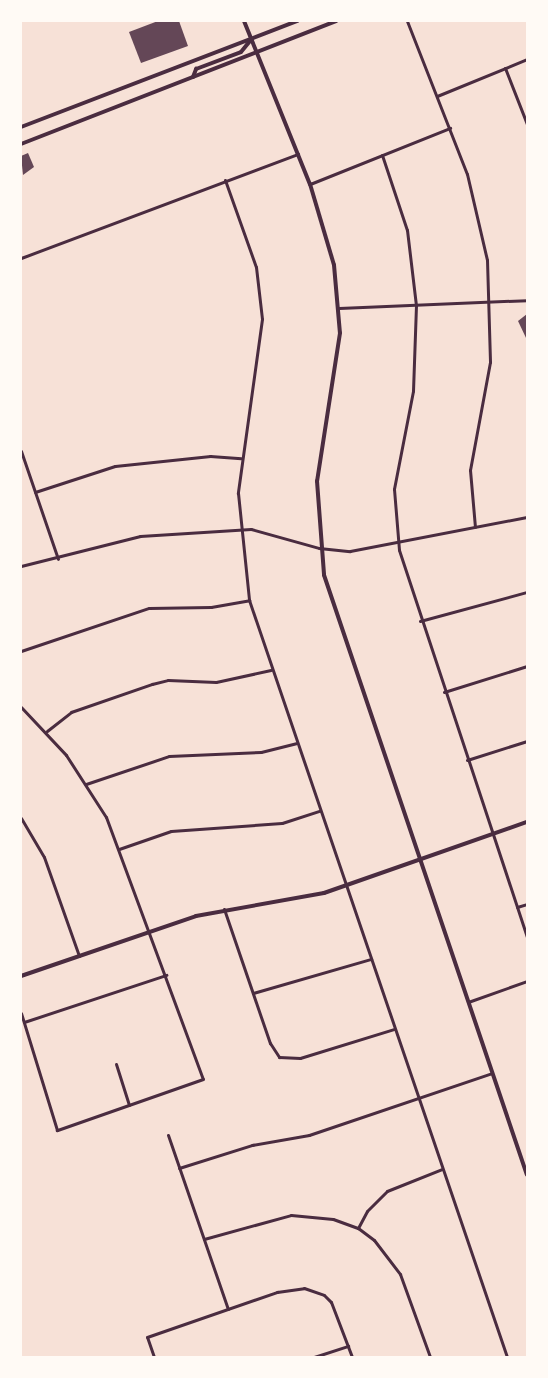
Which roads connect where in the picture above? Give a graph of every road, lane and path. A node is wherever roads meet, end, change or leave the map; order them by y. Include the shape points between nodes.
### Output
1 (244, 21) edge
2 (297, 21) edge
3 (336, 21) edge
4 (407, 21) edge
5 (252, 40) junction
6 (257, 53) junction
7 (527, 59) edge
8 (505, 68) junction
9 (193, 78) junction
10 (437, 96) junction
11 (527, 124) edge
12 (21, 126) edge
13 (450, 128) junction
14 (21, 144) edge
15 (298, 154) junction
16 (382, 155) junction
17 (225, 180) junction
18 (310, 184) junction
19 (21, 258) edge
20 (527, 300) edge
21 (490, 302) junction
22 (417, 305) junction
23 (339, 308) junction
24 (21, 451) edge
25 (241, 458) junction
26 (35, 492) junction
27 (527, 516) edge
28 (475, 527) junction
29 (239, 530) junction
30 (398, 544) junction
31 (319, 548) junction
32 (58, 559) junction
33 (21, 566) edge
34 (527, 592) edge
35 (249, 600) junction
36 (420, 621) junction
37 (21, 651) edge
38 (527, 666) edge
39 (271, 670) junction
40 (444, 692) junction
41 (21, 706) edge
42 (46, 732) junction
43 (527, 741) edge
44 (296, 742) junction
45 (467, 760) junction
46 (86, 784) junction
47 (320, 812) junction
48 (21, 818) edge
49 (527, 822) edge
50 (492, 833) junction
51 (119, 849) junction
52 (418, 860) junction
53 (345, 885) junction
54 (527, 904) edge
55 (517, 907) junction
56 (224, 909) junction
57 (148, 932) junction
58 (527, 936) edge
59 (79, 956) junction
60 (371, 959) junction
61 (166, 975) junction
62 (21, 976) edge
63 (527, 981) edge
64 (253, 993) junction
65 (468, 1002) junction
66 (21, 1013) edge
67 (24, 1022) junction
68 (394, 1029) junction
69 (116, 1064) dead end
70 (492, 1073) junction
71 (418, 1098) junction
72 (129, 1105) junction
73 (168, 1135) dead end
74 (179, 1168) junction
75 (442, 1169) junction
76 (527, 1175) edge
77 (358, 1228) junction
78 (204, 1239) junction
79 (228, 1309) junction
80 (348, 1346) junction
81 (154, 1357) edge
82 (314, 1357) edge
83 (352, 1357) edge
84 (430, 1357) edge
85 (507, 1357) edge

1 - 5 street
2 - 5 street
3 - 6 street
4 - 10 street
5 - 6 street
5 - 9 street via 241,52 196,69
5 - 12 street
6 - 9 street
6 - 15 street
7 - 8 street
8 - 10 street
8 - 11 street
9 - 14 street
10 - 13 street
13 - 16 street
13 - 21 street via 479,215
15 - 17 street
15 - 18 street
16 - 18 street
16 - 22 street via 407,230
17 - 19 street
17 - 25 street via 256,267 262,319
18 - 23 street via 330,245
20 - 21 street
21 - 22 street
21 - 28 street via 490,362 470,470
22 - 23 street
22 - 30 street via 413,391 394,489
23 - 31 street via 337,360 317,471
24 - 26 street
25 - 26 street via 210,456 125,464
25 - 29 street
26 - 32 street
27 - 28 street
28 - 30 street
29 - 31 street via 264,530
29 - 32 street via 129,537
29 - 35 street
30 - 31 street via 350,551
30 - 36 street
31 - 52 street via 331,601
32 - 33 street
34 - 36 street
35 - 37 street via 211,607 149,608
35 - 39 street
36 - 40 street
38 - 40 street
39 - 42 street via 216,682 168,680 152,684 71,712
39 - 44 street
40 - 45 street
41 - 42 street
42 - 46 street
43 - 45 street
44 - 46 street via 261,752 169,756
44 - 47 street
45 - 50 street
46 - 51 street
47 - 51 street via 282,823 171,831
47 - 53 street
48 - 59 street via 44,857
49 - 50 street
50 - 52 street
50 - 55 street
51 - 57 street
52 - 53 street
52 - 65 street
53 - 56 street via 284,902
53 - 60 street
54 - 55 street
55 - 58 street
56 - 57 street
56 - 64 street
57 - 59 street
57 - 61 street
59 - 62 street
60 - 64 street
60 - 68 street
61 - 67 street
61 - 72 street via 203,1079
63 - 65 street
64 - 68 street via 270,1043 279,1057 300,1058
65 - 70 street
66 - 67 street
67 - 72 street via 57,1130
68 - 71 street
69 - 72 street
70 - 71 street
70 - 76 street
71 - 74 street via 309,1135 252,1145
71 - 75 street
73 - 74 street
74 - 78 street
75 - 77 street via 387,1191 371,1205
75 - 85 street
77 - 78 street via 333,1219 291,1215
77 - 84 street via 379,1246 400,1274
78 - 79 street
79 - 80 street via 292,1288 315,1290 331,1302
79 - 81 street via 147,1337
80 - 82 street
80 - 83 street

